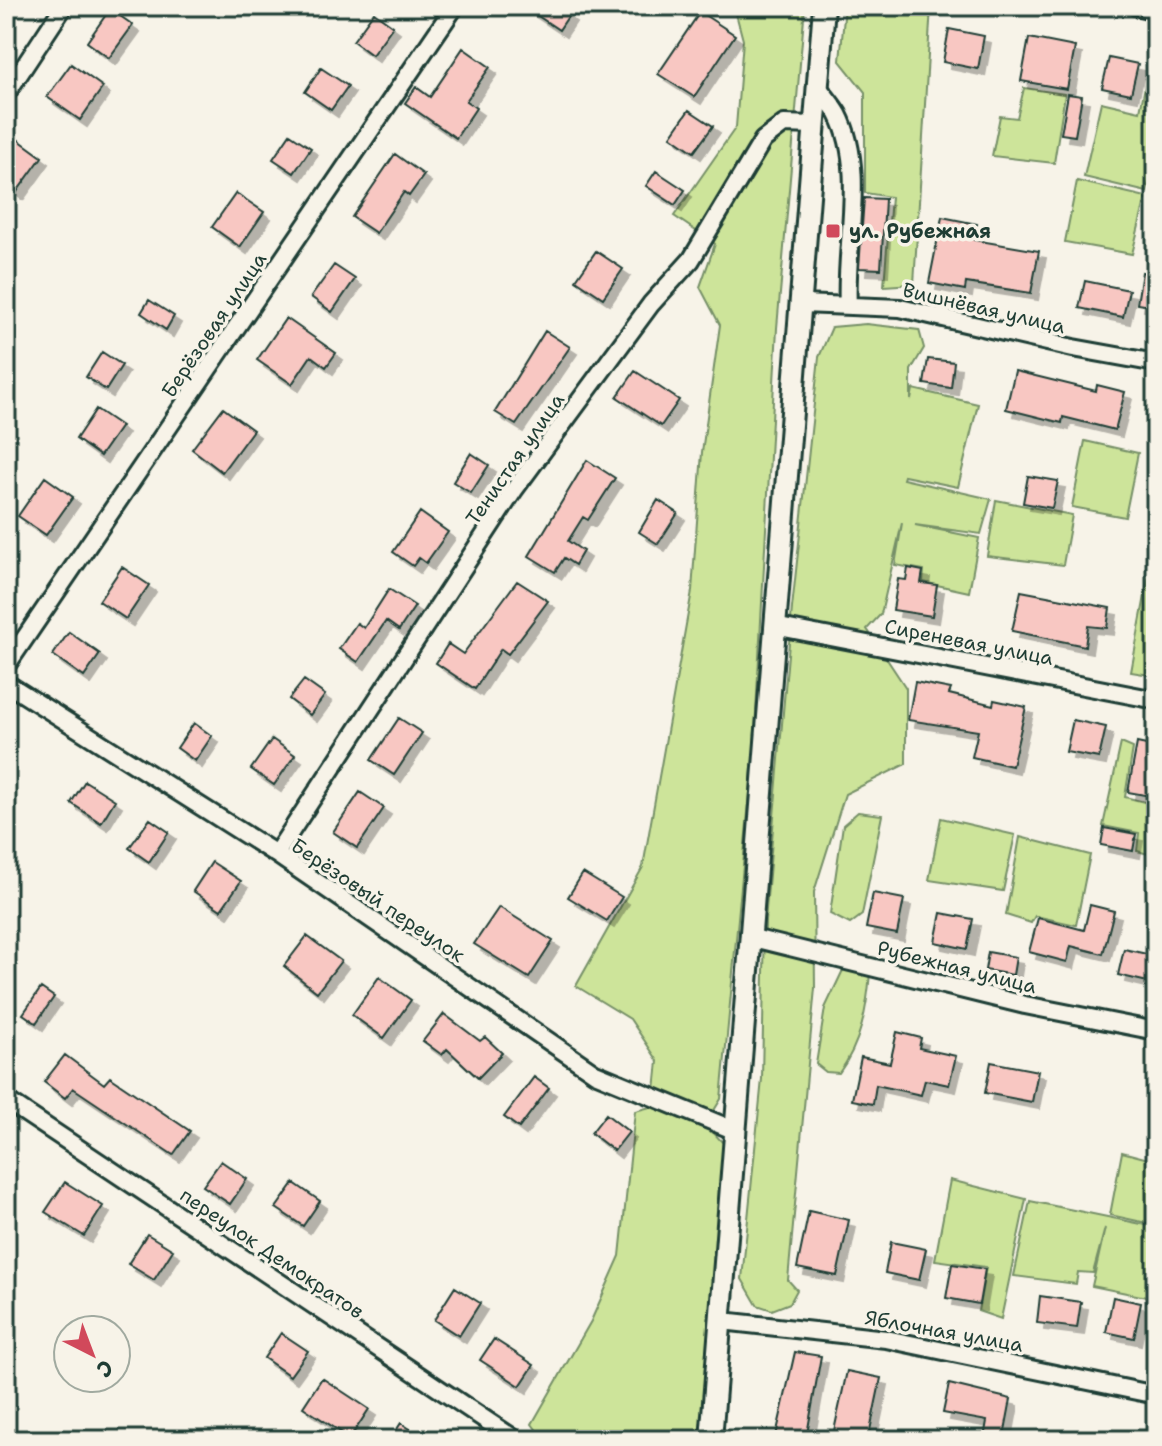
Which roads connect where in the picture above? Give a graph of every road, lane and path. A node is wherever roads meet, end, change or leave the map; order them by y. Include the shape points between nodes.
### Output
1 (64, 6) edge
2 (455, 6) edge
3 (824, 6) edge
4 (1136, 6) edge
5 (1156, 11) edge
6 (816, 84) junction
7 (6, 94) edge
8 (813, 125) junction
9 (802, 304) junction
10 (848, 306) junction
11 (1156, 363) edge
12 (774, 626) junction
13 (6, 666) edge
14 (6, 683) edge
15 (1156, 700) edge
16 (276, 854) junction
17 (749, 937) junction
18 (1156, 1031) edge
19 (6, 1100) edge
20 (736, 1131) junction
21 (722, 1321) junction
22 (1156, 1395) edge
23 (516, 1440) edge
24 (711, 1440) edge

1 - 7 street
2 - 13 street, Берёзовая улица
3 - 6 street
4 - 5 street
6 - 8 street
6 - 10 street via 838,115 847,141
8 - 9 street
8 - 16 street, Тенистая улица via 784,124 763,140 691,260 651,304 514,490
9 - 10 street, Вишнёвая улица
9 - 12 street
10 - 11 street, Вишнёвая улица via 900,308
12 - 15 street, Сиреневая улица
12 - 17 street
14 - 16 street, Берёзовый переулок
16 - 20 street, Берёзовый переулок via 595,1073
17 - 18 street, Рубежная улица via 1025,1005
17 - 20 street
19 - 23 street, переулок Демократов
20 - 21 street
21 - 22 street, Яблочная улица via 886,1339
21 - 24 street

